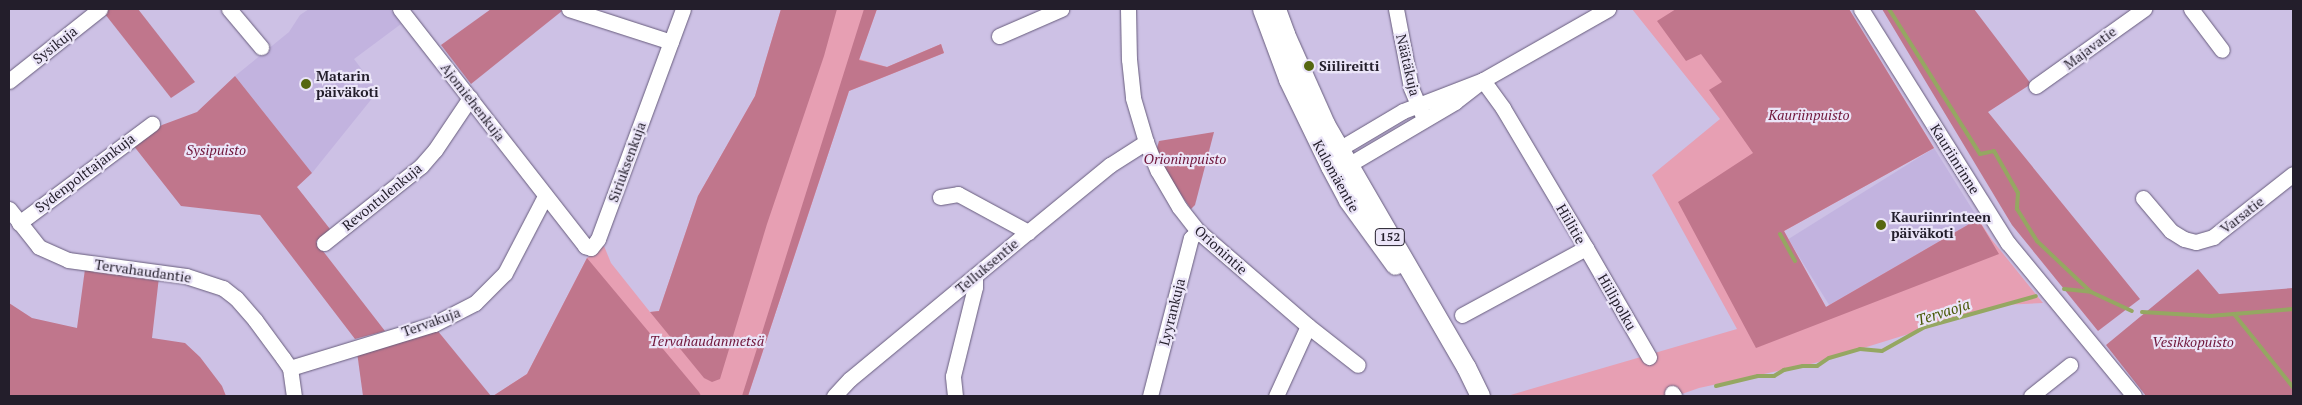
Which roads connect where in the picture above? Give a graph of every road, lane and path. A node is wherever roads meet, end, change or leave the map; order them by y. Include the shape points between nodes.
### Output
1 (100, 9) edge
2 (229, 9) edge
3 (400, 9) edge
4 (569, 9) edge
5 (683, 9) edge
6 (1061, 9) edge
7 (1128, 9) edge
8 (1262, 9) edge
9 (1276, 9) edge
10 (1396, 9) edge
11 (1608, 9) edge
12 (1861, 9) edge
13 (2144, 9) edge
14 (2191, 9) edge
15 (999, 36) dead end
16 (671, 42) junction
17 (261, 47) dead end
18 (2222, 50) dead end
19 (1483, 80) junction
20 (9, 81) edge
21 (2036, 86) dead end
22 (470, 98) junction
23 (1417, 105) junction
24 (1426, 120) junction
25 (152, 124) dead end
26 (1146, 142) junction
27 (1338, 148) junction
28 (1339, 165) junction
29 (2293, 174) edge
30 (545, 196) junction
31 (940, 197) dead end
32 (2143, 198) dead end
33 (9, 209) edge
34 (19, 223) junction
35 (1198, 231) junction
36 (1028, 232) junction
37 (324, 243) dead end
38 (1586, 248) junction
39 (975, 278) junction
40 (1462, 315) dead end
41 (1308, 326) junction
42 (1649, 357) dead end
43 (1358, 365) dead end
44 (2070, 366) dead end
45 (290, 368) junction
46 (294, 396) edge
47 (834, 396) edge
48 (956, 396) edge
49 (1150, 396) edge
50 (1276, 396) edge
51 (1480, 396) edge
52 (2031, 396) edge
53 (2134, 396) edge

1 - 20 street, Sysikuja
2 - 17 street
3 - 22 street, Ajomiehenkuja
4 - 16 street
5 - 16 street, Siriuksenkuja
6 - 15 street
7 - 26 street, Orionintie via 1133,98
8 - 28 main road, Kulomäentie / 152 via 1288,79
9 - 27 main road, Kulomäentie / 152
10 - 23 street, Näätäkuja
11 - 19 street
12 - 53 street, Kauriinrinne via 2008,243
13 - 21 street, Majavatie
14 - 18 street
16 - 30 street, Siriuksenkuja via 598,239 591,248 585,246
19 - 23 street
19 - 24 street
19 - 38 street, Hiilitie
22 - 30 street, Ajomiehenkuja
22 - 37 street, Revontulenkuja via 421,166
23 - 24 street, Näätäkuja
23 - 27 street
24 - 28 street
25 - 34 street, Sydenpolttajankuja
26 - 35 street, Orionintie via 1170,192
26 - 36 street, Telluksentie via 1110,165
27 - 28 main road, Kulomäentie / 152
28 - 51 main road, Kulomäentie / 152 via 1442,325
29 - 32 street, Varsatie via 2213,237 2196,242 2171,231
30 - 45 street, Tervakuja via 505,273 475,303 434,324
31 - 36 street via 958,194
33 - 34 street, Tervahaudantie
34 - 45 street, Tervahaudantie via 39,247 68,260 186,276 223,288 255,320
35 - 41 street, Orionintie
35 - 49 street, Lyyrankuja via 1191,238
36 - 39 street, Telluksentie
38 - 40 street, Hiilitie
38 - 42 street, Hiilipolku
39 - 47 street, Telluksentie via 850,379
39 - 48 street via 953,376
41 - 43 street, Orionintie
41 - 50 street
44 - 52 street
45 - 46 street, Tervahaudantie

